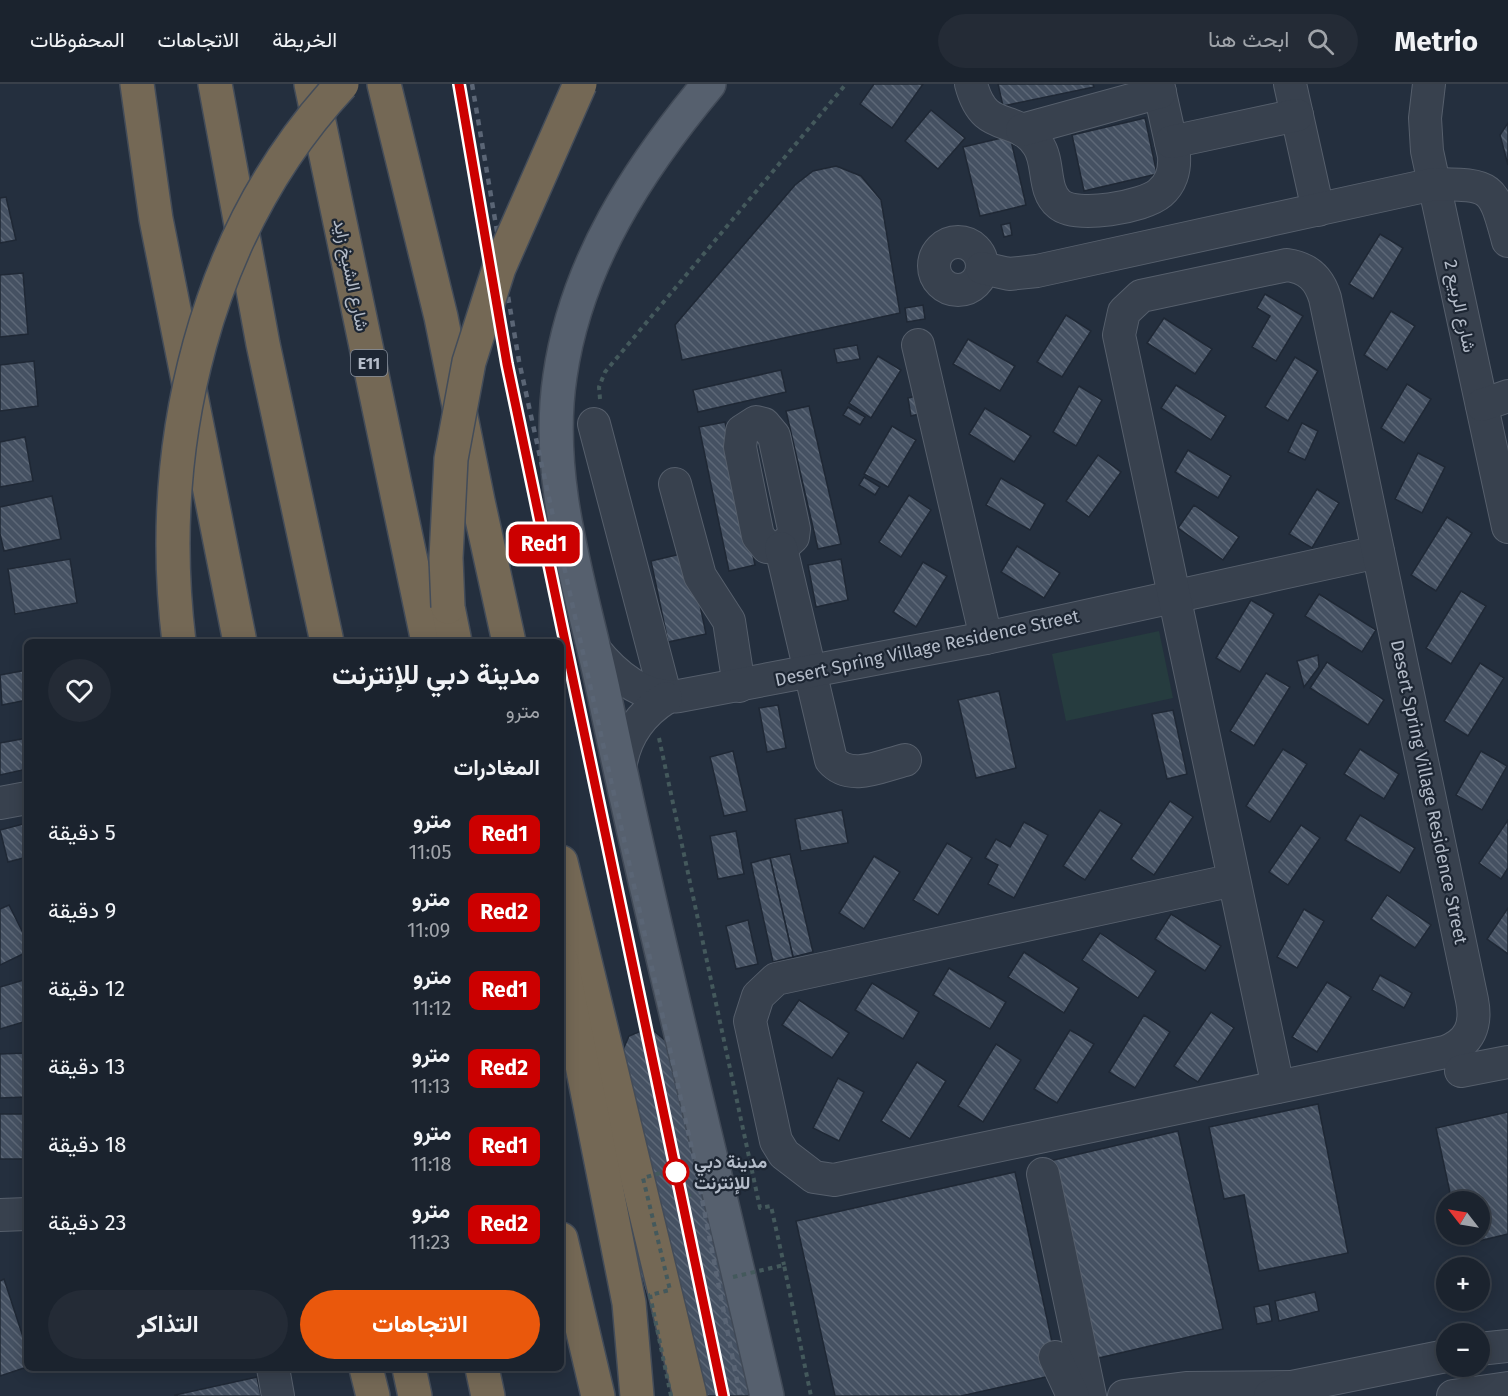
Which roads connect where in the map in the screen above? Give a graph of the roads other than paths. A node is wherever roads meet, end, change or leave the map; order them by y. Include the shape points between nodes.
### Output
1 (115, 84) edge
2 (137, 84) edge
3 (215, 84) edge
4 (311, 84) edge
5 (342, 84) edge
6 (384, 84) edge
7 (580, 84) edge
8 (709, 84) edge
9 (971, 84) edge
10 (1290, 84) edge
11 (1429, 84) edge
12 (1159, 88) edge
13 (1297, 115) junction
14 (1022, 130) junction
15 (1171, 142) junction
16 (1434, 184) junction
17 (1318, 210) junction
18 (156, 219) junction
19 (1508, 242) edge
20 (982, 268) dead end
21 (918, 345) dead end
22 (1495, 400) edge
23 (594, 424) road end
24 (675, 484) dead end
25 (1508, 527) edge
26 (781, 548) dead end
27 (1378, 552) junction
28 (1174, 596) junction
29 (986, 638) junction
30 (179, 639) edge
31 (239, 639) edge
32 (326, 639) edge
33 (427, 639) edge
34 (454, 639) edge
35 (508, 639) edge
36 (594, 649) junction
37 (809, 673) junction
38 (739, 686) junction
39 (672, 697) junction
40 (905, 760) dead end
41 (620, 770) junction
42 (24, 799) edge
43 (0, 803) edge
44 (564, 874) edge
45 (1234, 880) junction
46 (564, 974) edge
47 (1508, 1062) edge
48 (1461, 1071) dead end
49 (1278, 1087) junction
50 (1043, 1174) dead end
51 (24, 1214) edge
52 (0, 1215) edge
53 (564, 1252) edge
54 (1436, 1358) edge
55 (274, 1371) edge
56 (367, 1371) edge
57 (410, 1371) edge
58 (483, 1371) edge
59 (1051, 1377) edge
60 (1508, 1388) edge
61 (1281, 1392) edge
62 (1164, 1393) edge
63 (278, 1396) edge
64 (373, 1396) edge
65 (415, 1396) edge
66 (488, 1396) edge
67 (598, 1396) edge
68 (637, 1396) edge
69 (690, 1396) edge
70 (767, 1396) edge
71 (1073, 1396) edge
72 (1090, 1396) edge
73 (1124, 1396) edge
74 (1453, 1396) edge

1 - 18 highway
2 - 18 highway
3 - 32 highway via 263,344
4 - 33 highway, شارع الشيخ زايد / E11
5 - 30 highway, bridge via 305,129 257,205 223,276 204,329 189,383 176,460 172,550
6 - 35 highway via 441,317
7 - 34 highway, bridge via 499,268 469,362 451,459 446,548 448,607
8 - 36 main road via 660,146 600,244 580,298 560,373 556,412 558,475
9 - 14 street via 981,111
10 - 13 street
11 - 16 street, شارع الربيع 2 via 1425,118
12 - 14 street
12 - 15 street
13 - 15 street
13 - 17 street
14 - 15 street via 1039,146 1058,204 1077,212 1143,202 1161,193 1174,166
16 - 17 street
16 - 19 street via 1477,185 1486,190 1499,207
16 - 22 street, شارع الربيع 2
17 - 20 street via 1037,271 1009,274
18 - 31 highway
21 - 29 street
22 - 25 street, شارع الربيع 2
23 - 39 street
24 - 38 street via 700,576 729,621
26 - 37 street
27 - 28 street, Desert Spring Village Residence Street
27 - 28 street, Desert Spring Village Residence Street via 1325,298 1316,278 1287,265 1152,291 1124,312 1119,334
27 - 49 street, Desert Spring Village Residence Street via 1472,1000 1471,1033 1465,1042 1445,1053
28 - 29 street, Desert Spring Village Residence Street
28 - 45 street, Desert Spring Village Residence Street
29 - 37 street, Desert Spring Village Residence Street
36 - 39 street via 620,676 636,686
36 - 41 main road
37 - 38 street, Desert Spring Village Residence Street
37 - 40 street via 827,752 837,767 854,772
38 - 39 street, Desert Spring Village Residence Street
39 - 41 street, Desert Spring Village Residence Street via 645,713 634,728 625,745
41 - 70 main road
42 - 43 street
44 - 69 highway
45 - 49 street, Desert Spring Village Residence Street
45 - 49 street via 788,974 766,986 758,996 752,1008 752,1034 779,1148 814,1177 824,1180
46 - 68 highway via 629,1303
47 - 48 street
50 - 72 street
51 - 52 street
53 - 67 highway
54 - 61 street
55 - 63 street
56 - 64 highway
57 - 65 highway
58 - 66 highway
59 - 71 street
60 - 74 street
61 - 62 street
62 - 73 street

